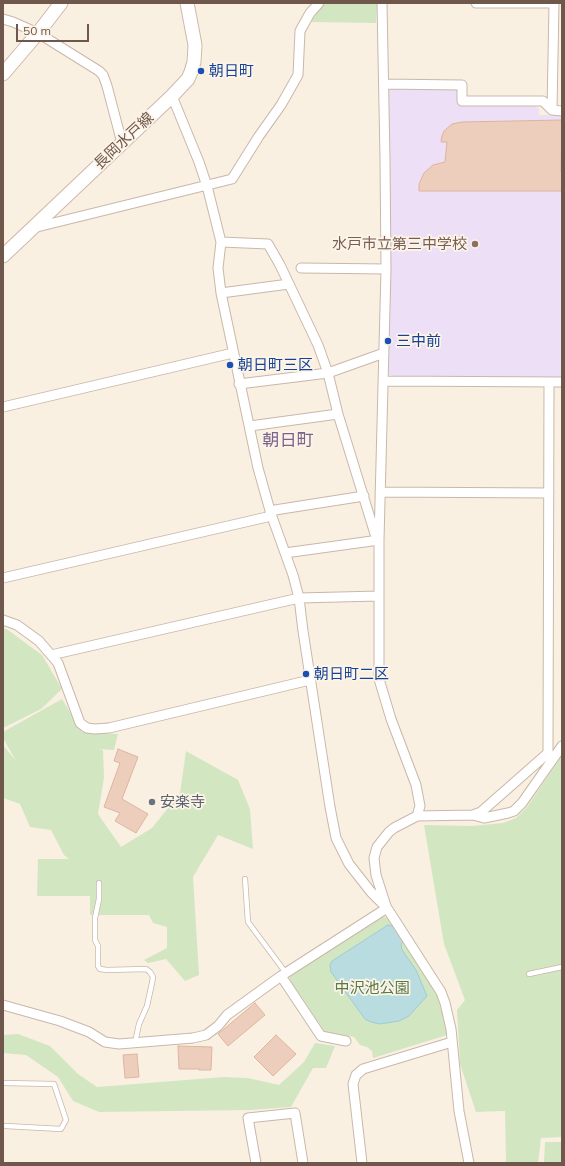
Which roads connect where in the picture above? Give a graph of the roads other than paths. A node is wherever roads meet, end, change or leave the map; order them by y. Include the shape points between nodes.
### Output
1 (61, 3) edge
2 (187, 3) edge
3 (319, 3) edge
4 (382, 3) edge
5 (476, 3) edge
6 (3, 19) edge
7 (38, 34) junction
8 (3, 74) edge
9 (384, 84) junction
10 (172, 96) junction
11 (552, 110) junction
12 (562, 111) edge
13 (122, 143) junction
14 (207, 186) junction
15 (32, 228) junction
16 (221, 242) junction
17 (3, 256) edge
18 (302, 268) dead end
19 (386, 268) junction
20 (289, 284) junction
21 (221, 293) junction
22 (384, 353) junction
23 (233, 354) junction
24 (328, 373) junction
25 (384, 381) junction
26 (562, 382) edge
27 (549, 383) junction
28 (239, 384) junction
29 (3, 407) edge
30 (338, 414) junction
31 (250, 426) junction
32 (380, 492) junction
33 (549, 492) junction
34 (364, 496) junction
35 (271, 514) junction
36 (379, 540) junction
37 (285, 553) junction
38 (3, 578) edge
39 (379, 596) junction
40 (299, 598) junction
41 (3, 620) edge
42 (51, 655) junction
43 (310, 680) junction
44 (562, 746) edge
45 (473, 815) junction
46 (417, 816) junction
47 (245, 879) dead end
48 (99, 883) dead end
49 (387, 908) junction
50 (562, 967) edge
51 (529, 974) dead end
52 (284, 975) junction
53 (3, 1005) edge
54 (346, 1041) dead end
55 (135, 1042) junction
56 (452, 1042) junction
57 (3, 1083) edge
58 (6, 1126) dead end
59 (256, 1163) edge
60 (303, 1163) edge
61 (362, 1163) edge
62 (469, 1163) edge

1 - 7 main road
2 - 10 main road, 長岡水戸線 via 196,45 194,62 188,79
3 - 14 street via 300,31 298,75 281,105 258,136 232,179
4 - 9 street
5 - 11 street via 554,4
6 - 7 street
7 - 8 main road
7 - 13 street via 103,74
9 - 11 street via 462,85 462,101 543,101
9 - 19 street
10 - 13 main road, 長岡水戸線
10 - 14 street
11 - 12 street
13 - 15 main road, 長岡水戸線
14 - 15 street
14 - 16 street
15 - 17 main road, 長岡水戸線
16 - 20 street via 268,244
16 - 21 street via 218,268
18 - 19 street
19 - 22 street
20 - 21 street
20 - 24 street via 318,345
21 - 23 street
22 - 24 street
22 - 25 street
23 - 28 street
23 - 29 street
24 - 28 street
24 - 30 street
25 - 27 street
25 - 32 street
26 - 27 street
27 - 33 street
28 - 31 street
30 - 31 street
30 - 34 street
31 - 35 street
32 - 33 street
32 - 36 street
33 - 45 street via 548,753 481,812
34 - 35 street via 275,510
34 - 36 street
35 - 37 street
35 - 38 street
36 - 37 street
36 - 39 street
37 - 40 street
39 - 40 street
39 - 46 street via 379,679 416,785 420,806
40 - 42 street
40 - 43 street
41 - 42 street via 17,625 39,641
42 - 43 street via 58,663 80,723 87,728 95,729 109,728
43 - 49 street via 336,838 349,864
44 - 45 street via 552,763 514,811 484,818
45 - 46 street
46 - 49 street via 389,832 375,853 376,876
47 - 52 lane via 248,922
48 - 55 lane via 95,918 98,966 107,970 146,969 152,977 147,1006
49 - 52 street
49 - 56 street via 441,992
50 - 51 lane
52 - 54 street via 321,1036
52 - 55 street via 227,1015 206,1035
53 - 55 street via 60,1021 89,1032 105,1042
56 - 61 street via 363,1069 356,1075 353,1084
56 - 62 street via 459,1110
57 - 58 lane via 54,1084 66,1120 61,1129
59 - 60 street via 248,1118 295,1113

